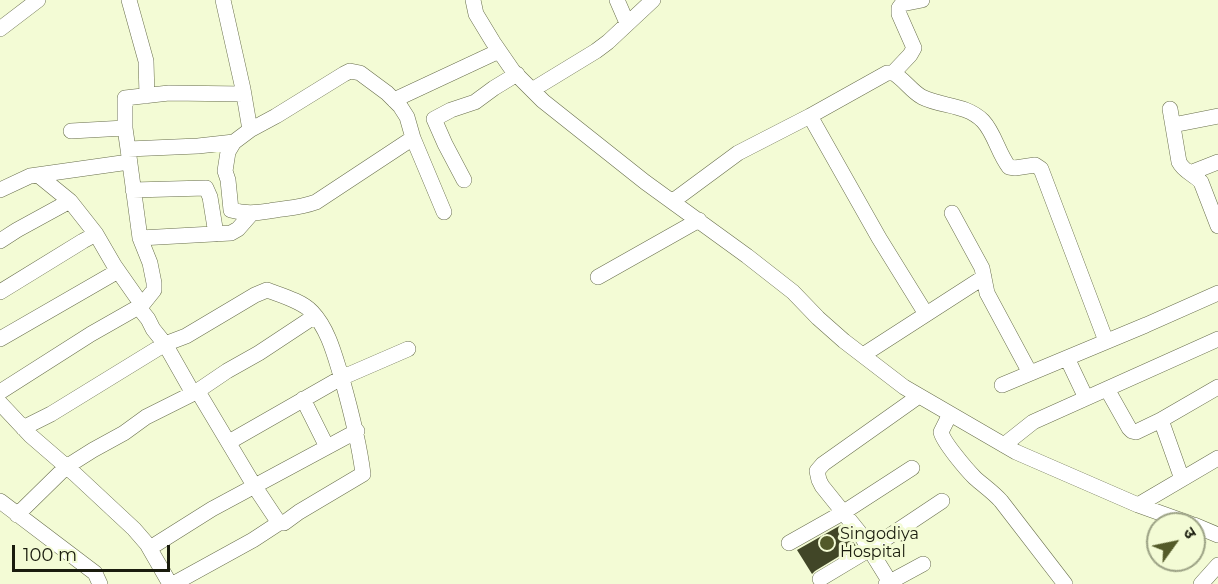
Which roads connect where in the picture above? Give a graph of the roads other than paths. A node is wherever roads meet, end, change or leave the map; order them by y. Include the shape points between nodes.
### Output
1 (38, 0) edge
2 (129, 0) edge
3 (223, 0) edge
4 (489, 0) edge
5 (617, 0) edge
6 (653, 0) edge
7 (922, 0) edge
8 (474, 3) edge
9 (627, 23) junction
10 (0, 29) edge
11 (499, 51) junction
12 (893, 72) junction
13 (517, 74) junction
14 (532, 90) junction
15 (244, 94) junction
16 (147, 96) junction
17 (394, 99) junction
18 (1170, 109) dead end
19 (810, 116) junction
20 (1218, 116) edge
21 (1173, 125) junction
22 (125, 128) junction
23 (249, 130) junction
24 (71, 131) dead end
25 (412, 138) junction
26 (234, 142) junction
27 (128, 155) junction
28 (1218, 162) edge
29 (1190, 173) junction
30 (38, 175) junction
31 (464, 180) dead end
32 (0, 190) edge
33 (134, 190) junction
34 (70, 201) junction
35 (673, 201) junction
36 (1215, 207) edge
37 (444, 212) dead end
38 (252, 213) junction
39 (952, 213) dead end
40 (699, 220) junction
41 (1218, 225) edge
42 (96, 234) junction
43 (216, 234) junction
44 (140, 238) junction
45 (0, 241) edge
46 (118, 271) junction
47 (598, 277) dead end
48 (984, 277) junction
49 (0, 292) edge
50 (1218, 293) edge
51 (142, 305) junction
52 (926, 314) junction
53 (315, 316) junction
54 (0, 339) edge
55 (1218, 339) edge
56 (1106, 341) junction
57 (165, 344) junction
58 (408, 349) dead end
59 (862, 355) junction
60 (1067, 358) junction
61 (1030, 373) junction
62 (341, 378) junction
63 (1002, 385) dead end
64 (1218, 387) edge
65 (1107, 389) junction
66 (0, 392) edge
67 (195, 392) junction
68 (919, 396) junction
69 (1086, 398) junction
70 (303, 399) junction
71 (0, 403) edge
72 (950, 414) junction
73 (1161, 420) junction
74 (23, 428) junction
75 (357, 431) junction
76 (229, 442) junction
77 (1004, 445) junction
78 (327, 447) junction
79 (1218, 458) edge
80 (66, 467) junction
81 (912, 468) dead end
82 (1182, 479) junction
83 (255, 487) junction
84 (0, 501) edge
85 (942, 501) dead end
86 (1138, 505) junction
87 (843, 512) junction
88 (1157, 512) edge
89 (17, 515) junction
90 (279, 523) junction
91 (789, 543) dead end
92 (150, 548) junction
93 (870, 549) junction
94 (923, 564) dead end
95 (1218, 565) edge
96 (820, 579) dead end
97 (889, 583) edge
98 (100, 584) edge
99 (171, 584) edge
100 (1065, 584) edge
101 (1201, 584) edge

1 - 10 street
2 - 16 street via 146,61
3 - 15 street
4 - 8 street
5 - 9 street
6 - 9 street
7 - 12 street via 902,4 899,9 914,48
8 - 11 street via 476,14
9 - 14 street via 596,51
11 - 13 street
11 - 17 street
12 - 19 street
12 - 56 street via 919,95 957,106 984,122 1009,166 1041,168
13 - 14 street
13 - 31 street via 475,102 434,119
14 - 35 street
15 - 16 street
15 - 23 street
16 - 22 street via 125,98
17 - 23 street via 360,73 351,71
17 - 25 street via 407,117
18 - 21 street
19 - 35 street via 738,153
19 - 52 street
20 - 21 street
21 - 29 street via 1179,162
22 - 24 street
22 - 27 street
23 - 26 street
25 - 37 street
25 - 38 street via 316,202
26 - 27 street
26 - 38 street via 225,171 231,210
27 - 30 street
27 - 33 street
28 - 29 street
29 - 36 street via 1201,182
30 - 32 street
30 - 34 street
33 - 43 street via 206,188
33 - 44 street
34 - 42 street
34 - 45 street
35 - 40 street
36 - 41 street
38 - 43 street via 234,231
39 - 48 street
40 - 47 street
40 - 59 street via 793,292
42 - 46 street
42 - 49 street
43 - 44 street
44 - 51 street via 154,283 154,290
46 - 51 street
46 - 54 street
48 - 52 street
48 - 61 street via 987,293
50 - 56 street
51 - 57 street via 140,309
51 - 66 street
52 - 59 street
53 - 57 street via 296,301 267,290
53 - 62 street via 332,347
53 - 67 street
55 - 65 street
56 - 60 street
57 - 67 street
57 - 74 street
58 - 62 street
59 - 68 street
60 - 61 street
60 - 69 street
61 - 63 street
62 - 70 street
62 - 75 street
64 - 73 street
65 - 69 street
65 - 73 street via 1132,431
67 - 76 street
67 - 80 street via 146,417
68 - 72 street
68 - 87 street via 817,471 819,480
69 - 77 street via 1033,422
70 - 76 street
70 - 78 street
71 - 74 street
72 - 77 street
72 - 100 street via 941,432 945,441 971,474 994,493
73 - 82 street
74 - 80 street
75 - 78 street
75 - 90 street via 363,474
76 - 83 street
77 - 86 street
78 - 83 street
79 - 82 street
80 - 89 street
80 - 92 street
81 - 87 street
82 - 86 street
83 - 90 street
83 - 92 street
84 - 89 street
85 - 93 street
86 - 88 street
87 - 91 street
87 - 93 street
89 - 98 street via 95,573
90 - 99 street
92 - 99 street
93 - 96 street
93 - 97 street
94 - 97 street
95 - 101 street

